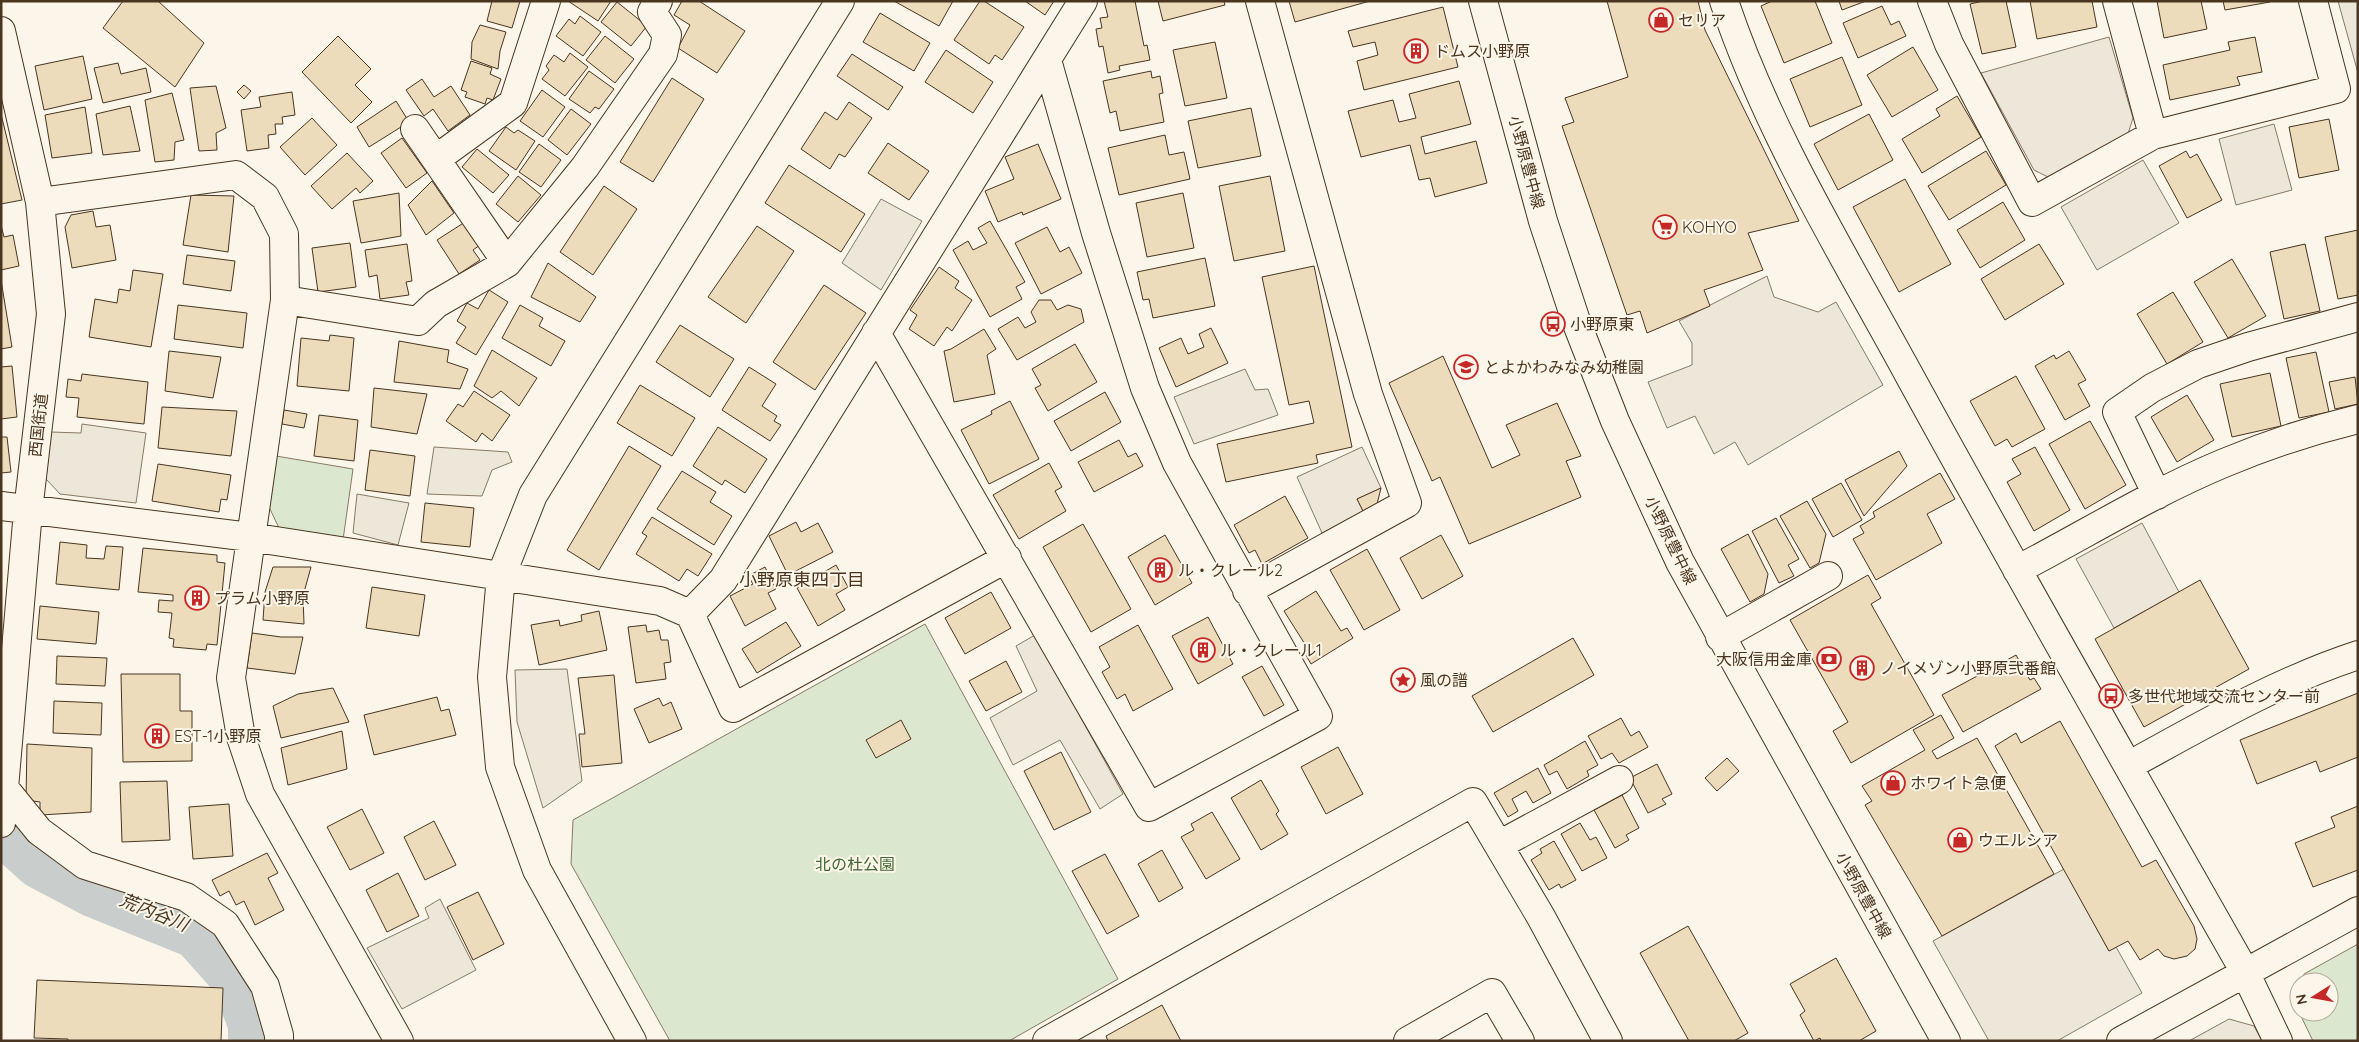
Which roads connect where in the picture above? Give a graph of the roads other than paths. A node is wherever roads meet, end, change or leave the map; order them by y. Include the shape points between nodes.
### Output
1 (546, 1) edge
2 (658, 1) edge
3 (840, 1) edge
4 (1083, 1) edge
5 (1260, 1) edge
6 (1483, 1) edge
7 (1724, 1) edge
8 (1932, 1) edge
9 (2117, 1) edge
10 (2313, 1) edge
11 (1, 31) edge
12 (1047, 60) junction
13 (415, 129) dead end
14 (2153, 135) junction
15 (436, 158) junction
16 (40, 202) junction
17 (507, 263) junction
18 (285, 300) junction
19 (2358, 316) edge
20 (876, 333) junction
21 (2358, 419) edge
22 (2157, 495) junction
23 (1, 506) edge
24 (28, 511) junction
25 (250, 537) junction
26 (1007, 558) junction
27 (2017, 570) junction
28 (501, 576) junction
29 (1828, 576) dead end
30 (1247, 591) junction
31 (690, 614) junction
32 (1720, 637) junction
33 (2358, 654) edge
34 (2128, 766) junction
35 (1619, 780) dead end
36 (5, 789) junction
37 (1, 823) edge
38 (1499, 845) junction
39 (2358, 911) edge
40 (2245, 972) junction
41 (279, 1041) edge
42 (399, 1041) edge
43 (632, 1041) edge
44 (1047, 1041) edge
45 (1408, 1041) edge
46 (1520, 1041) edge
47 (1608, 1041) edge
48 (1946, 1041) edge
49 (2121, 1041) edge
50 (2278, 1041) edge

1 - 15 street via 513,103
2 - 17 street via 652,12 667,34 662,54 585,166
3 - 28 street via 533,495
4 - 12 street
5 - 30 street via 1368,394 1407,502
6 - 32 street, 小野原豊中線 via 1543,221 1577,324 1616,421 1680,562
7 - 27 street via 1737,41 1774,126
8 - 14 street via 1949,44 2032,202
9 - 14 street
10 - 14 street via 2336,89
11 - 16 street, 西国街道
12 - 20 street
12 - 30 street via 1144,388 1177,463
13 - 15 street
15 - 17 street
16 - 18 street via 236,175 266,197 284,234
16 - 24 street, 西国街道 via 51,314
17 - 18 street via 436,304 418,321
18 - 25 street
19 - 22 street via 2198,364 2152,388 2117,412
20 - 26 street
20 - 31 street via 723,580
21 - 22 street via 2317,429 2224,463
22 - 27 street
23 - 24 street
24 - 25 street
24 - 36 street, 西国街道
25 - 28 street
25 - 42 street via 231,678 241,737 260,794
26 - 30 street via 1149,807 1318,716
26 - 31 street via 733,708
27 - 34 street
28 - 31 street via 660,601
28 - 43 street via 492,677 500,767 538,870
29 - 32 street
32 - 48 street, 小野原豊中線
33 - 34 street via 2248,700
34 - 40 street
35 - 38 street
36 - 37 street, 西国街道
36 - 41 street via 39,831 85,865 186,898 226,924 265,986
38 - 44 street via 1473,802
38 - 47 street
39 - 40 street
40 - 49 street
40 - 50 street
45 - 46 street via 1492,993

